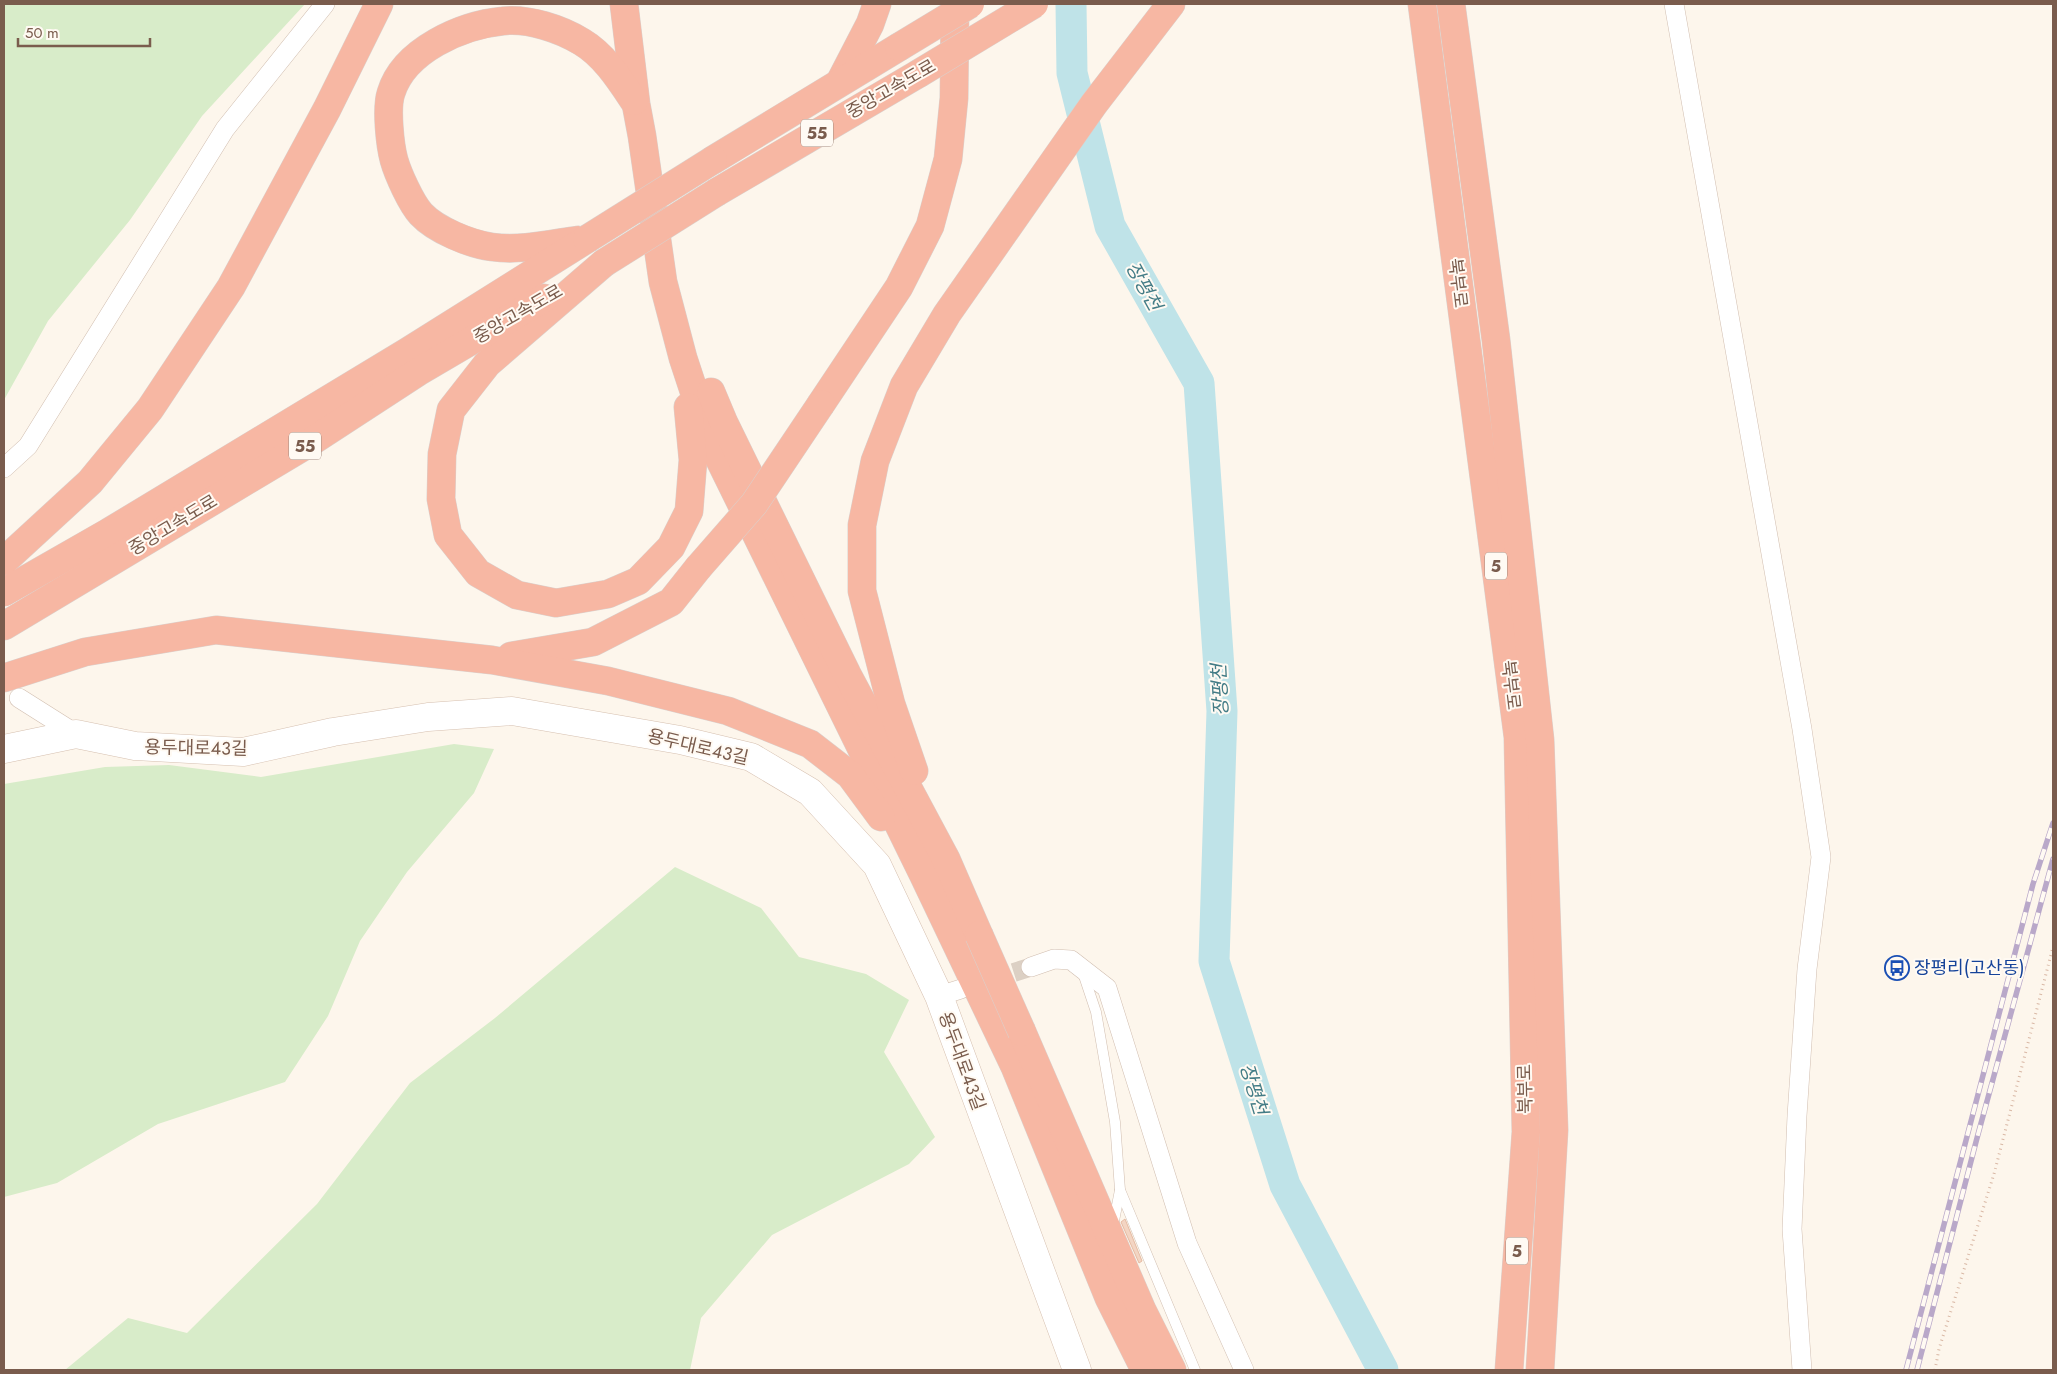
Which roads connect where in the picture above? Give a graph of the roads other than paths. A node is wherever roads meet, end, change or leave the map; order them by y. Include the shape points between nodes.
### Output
1 (325, 4) edge
2 (379, 4) edge
3 (624, 4) edge
4 (632, 4) edge
5 (877, 4) edge
6 (955, 4) edge
7 (970, 4) edge
8 (1034, 4) edge
9 (1171, 4) edge
10 (1422, 4) edge
11 (1451, 4) edge
12 (1674, 4) edge
13 (840, 82) junction
14 (636, 104) junction
15 (587, 239) junction
16 (604, 264) junction
17 (683, 358) junction
18 (4, 468) edge
19 (4, 561) edge
20 (4, 592) edge
21 (4, 626) edge
22 (492, 660) junction
23 (11, 688) edge
24 (76, 734) junction
25 (4, 750) edge
26 (946, 859) junction
27 (923, 874) junction
28 (1031, 967) tunnel mouth
29 (1082, 969) junction
30 (1120, 1190) junction
31 (1111, 1237) junction
32 (1077, 1370) edge
33 (1145, 1370) edge
34 (1172, 1370) edge
35 (1195, 1370) edge
36 (1244, 1370) edge
37 (1508, 1370) edge
38 (1540, 1370) edge
39 (1802, 1370) edge

1 - 18 street via 225,129 28,446
2 - 19 highway via 327,109 231,287 150,409 90,482
3 - 14 highway
4 - 26 highway via 674,277 700,367 724,423 847,674
5 - 13 highway
6 - 22 highway, bridge via 954,98 948,159 930,226 899,287 754,504 671,602 593,642
7 - 13 highway, 중앙고속도로 / 55, bridge
8 - 16 highway, 중앙고속도로 / 55, bridge via 717,192
9 - 26 highway via 1094,104 948,314 904,386 874,461 862,524 862,591 891,704
10 - 37 highway, 북부로 / 5 via 1518,737 1526,1132
11 - 38 highway, 북부로 / 5 via 1496,340 1540,740 1554,1130
12 - 39 street via 1802,729 1821,857 1807,969 1792,1229
13 - 15 highway, 중앙고속도로 / 55, bridge
14 - 15 highway via 616,73 583,42 547,25 504,20 460,31 430,46 405,68 390,93 389,141 397,173 421,214 452,236 491,247 529,247
14 - 17 highway via 663,282
15 - 20 highway, 중앙고속도로 / 55 via 407,352
16 - 17 highway via 487,364 451,410 442,454 441,499 448,535 478,573 517,595 556,603 608,594 638,581 652,568 671,547 689,511 693,460
16 - 21 highway, 중앙고속도로 / 55 via 418,372 306,445
17 - 27 highway via 710,440
22 - 23 highway via 216,630 85,652 25,670
22 - 27 highway via 608,681 728,711 810,744 850,776
23 - 24 street
24 - 25 street, 용두대로43길
24 - 32 street, 용두대로43길 via 135,746 243,752 333,732 428,717 512,711 680,740 751,757 810,792 877,865 950,993
26 - 31 highway, bridge
27 - 33 highway via 1015,1067 1109,1298
28 - 29 street via 1054,959 1071,960
29 - 30 lane via 1096,1012 1115,1122
29 - 36 street via 1107,988 1187,1243
30 - 31 lane
30 - 35 lane
31 - 34 highway

